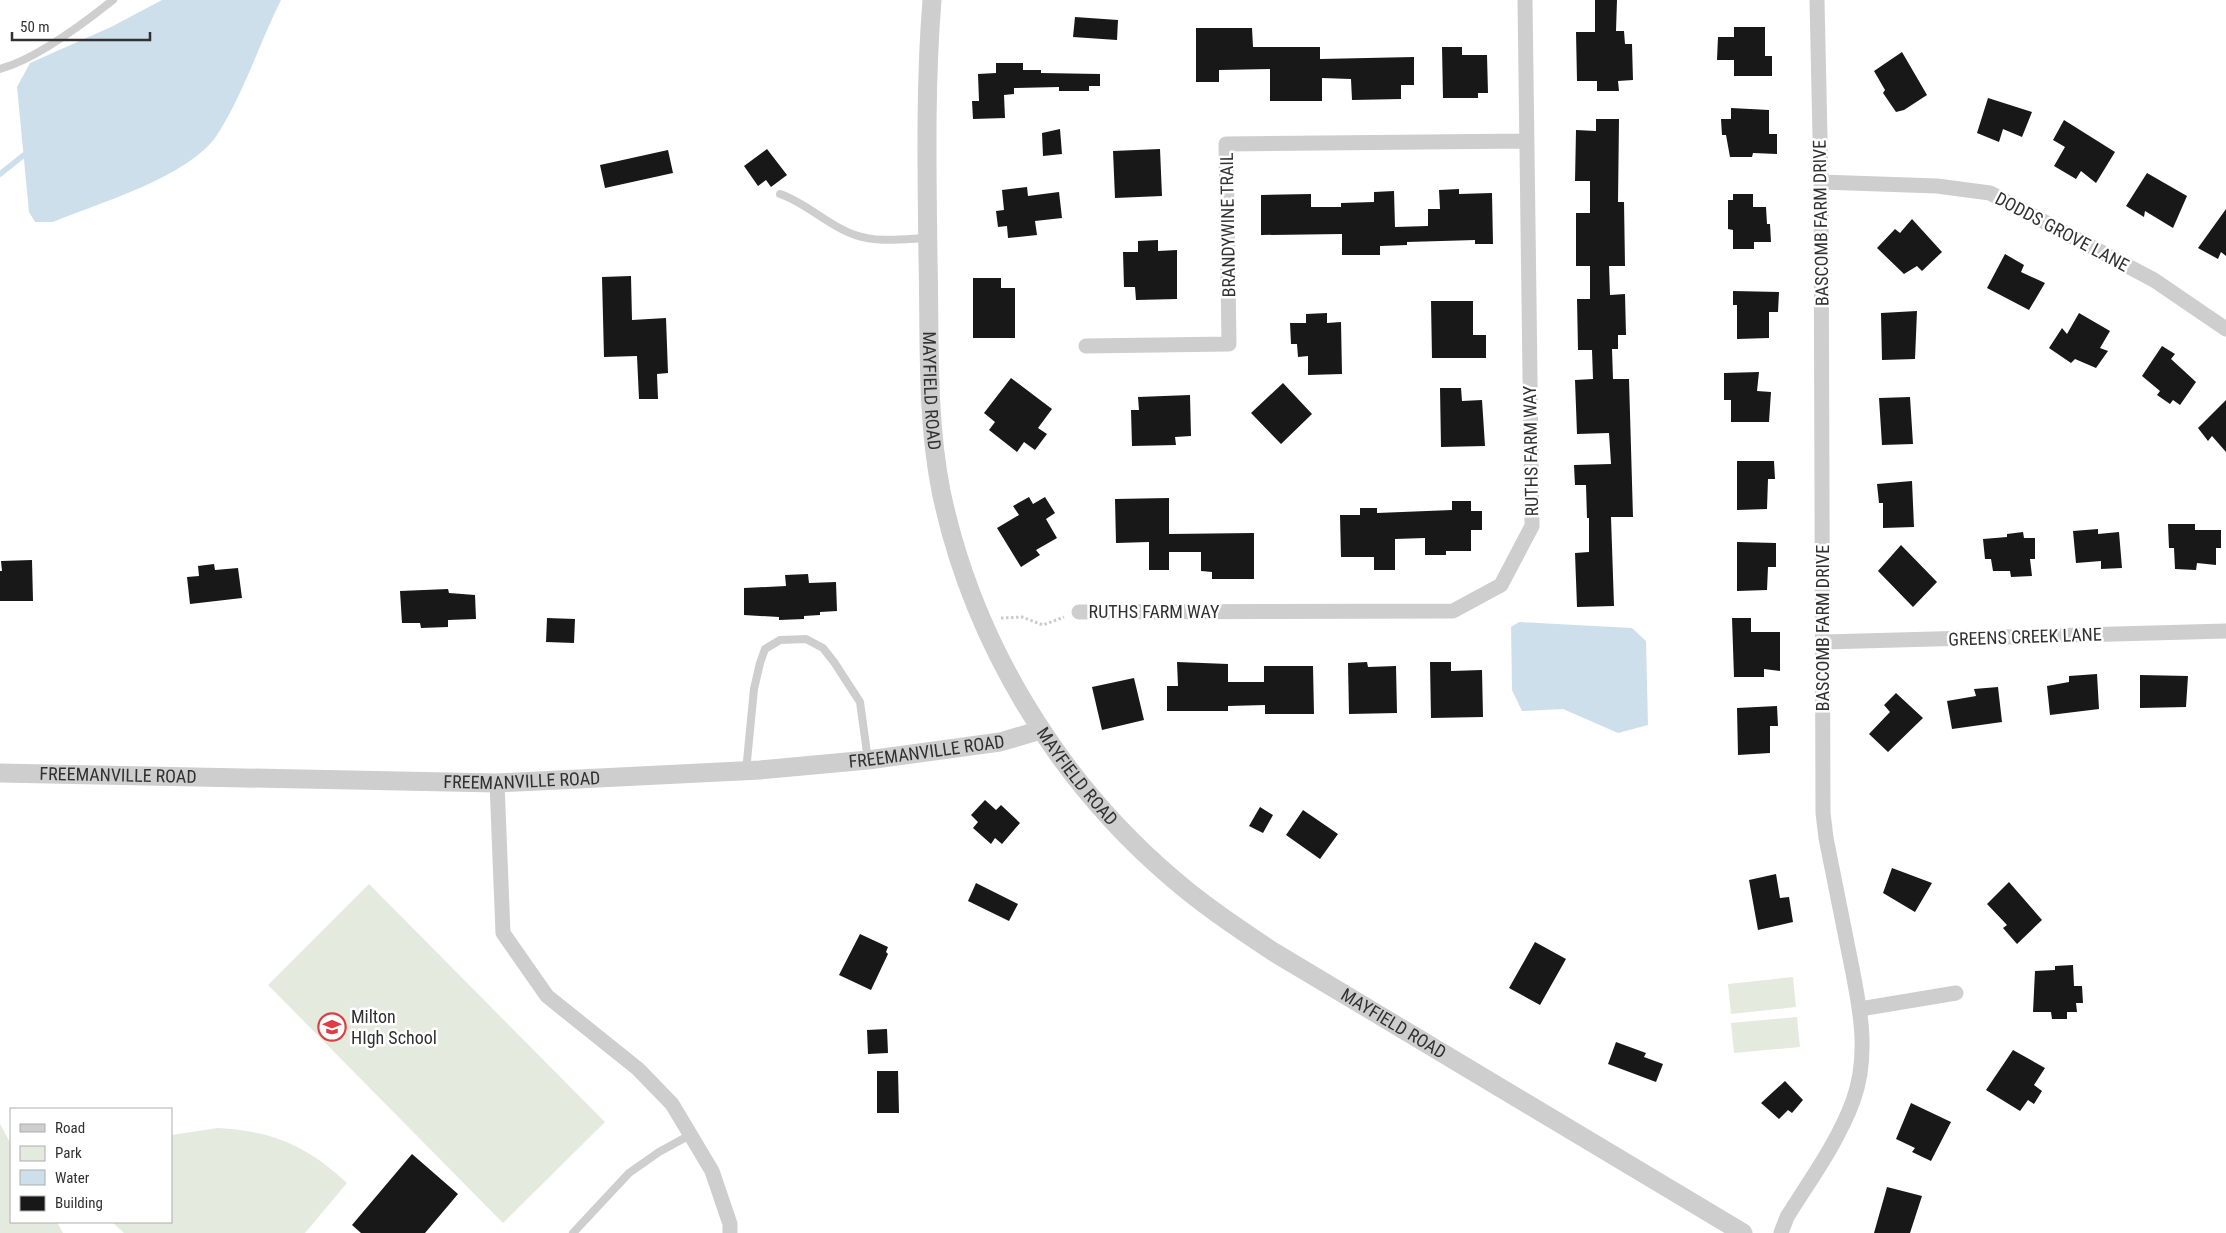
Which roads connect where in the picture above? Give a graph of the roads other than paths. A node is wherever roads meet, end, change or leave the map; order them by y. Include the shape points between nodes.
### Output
1 (112, 0) edge
2 (932, 0) edge
3 (1524, 0) edge
4 (1817, 0) edge
5 (0, 69) edge
6 (1527, 141) junction
7 (1821, 182) junction
8 (780, 194) dead end
9 (928, 238) junction
10 (2226, 330) edge
11 (1086, 346) dead end
12 (1078, 612) road end
13 (2226, 631) edge
14 (1824, 642) junction
15 (1041, 730) junction
16 (868, 760) junction
17 (746, 771) junction
18 (0, 773) edge
19 (497, 783) junction
20 (1956, 993) dead end
21 (1860, 1009) junction
22 (690, 1135) junction
23 (573, 1233) edge
24 (730, 1233) edge
25 (1742, 1233) edge
26 (1780, 1233) edge

1 - 5 lane via 85,23 38,52
2 - 9 street, MAYFIELD ROAD
3 - 6 street, RUTHS FARM WAY
4 - 7 street, BASCOMB FARM DRIVE
6 - 11 street, BRANDYWINE TRAIL via 1226,144 1229,344
6 - 12 street, RUTHS FARM WAY via 1532,526 1501,586 1453,611
7 - 10 street, DODDS GROVE LANE via 1937,186 1990,193 2154,280
7 - 14 street, BASCOMB FARM DRIVE
8 - 9 lane via 853,234 871,239
9 - 15 street, MAYFIELD ROAD via 931,410 941,490 964,576 998,657
13 - 14 street, GREENS CREEK LANE
14 - 21 street, BASCOMB FARM DRIVE via 1823,813
15 - 16 street, FREEMANVILLE ROAD via 1000,742
15 - 25 street, MAYFIELD ROAD via 1080,783 1124,833 1172,878 1228,922
16 - 17 street, FREEMANVILLE ROAD
16 - 17 lane via 860,702 834,662 822,648 806,639 780,640 765,649 760,663
17 - 19 street, FREEMANVILLE ROAD
18 - 19 street, FREEMANVILLE ROAD
19 - 22 street via 503,933 547,996 638,1069 672,1104
20 - 21 street
21 - 26 street, BASCOMB FARM DRIVE via 1863,1045 1854,1099
22 - 23 lane via 629,1173
22 - 24 street via 712,1172 730,1224

